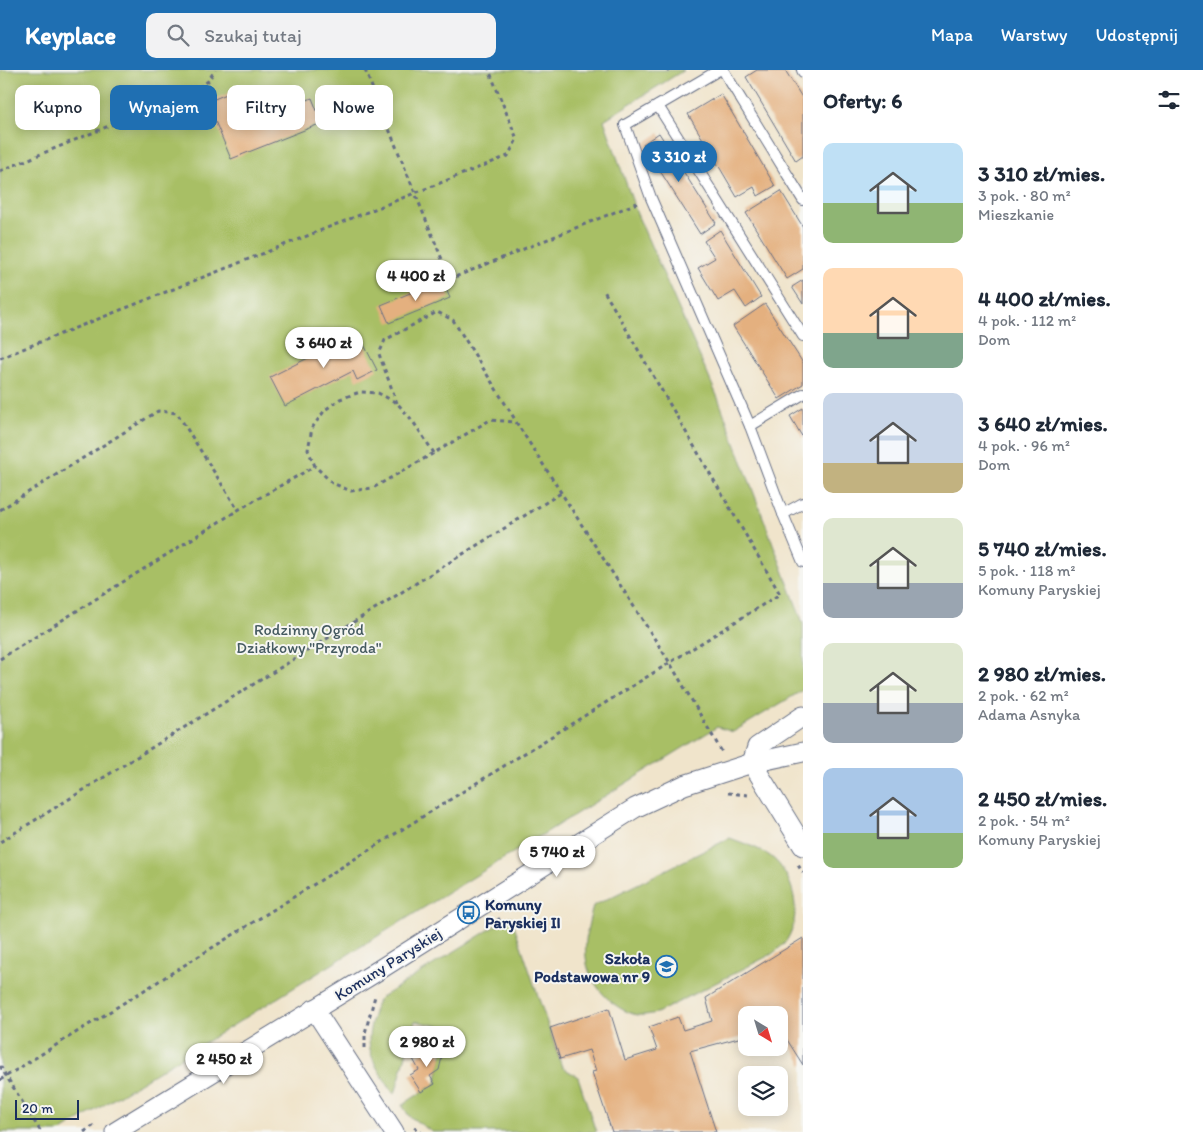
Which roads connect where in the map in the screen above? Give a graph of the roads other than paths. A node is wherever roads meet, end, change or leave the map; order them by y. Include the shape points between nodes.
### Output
1 (721, 70) edge
2 (658, 106) junction
3 (803, 200) edge
4 (803, 336) edge
5 (803, 394) edge
6 (750, 426) junction
7 (803, 503) edge
8 (783, 514) junction
9 (803, 562) edge
10 (803, 716) edge
11 (803, 752) edge
12 (752, 763) junction
13 (803, 846) edge
14 (314, 1009) junction
15 (401, 1127) edge
16 (116, 1132) edge

1 - 2 lane
1 - 3 lane
2 - 4 lane
2 - 6 lane via 625,125 651,198
5 - 6 lane
6 - 8 lane
7 - 8 lane
8 - 9 lane
10 - 12 street via 756,747
11 - 12 street, Komuny Paryskiej
12 - 13 street
12 - 14 street, Komuny Paryskiej via 684,785 635,808
14 - 15 street
14 - 16 street, Komuny Paryskiej

